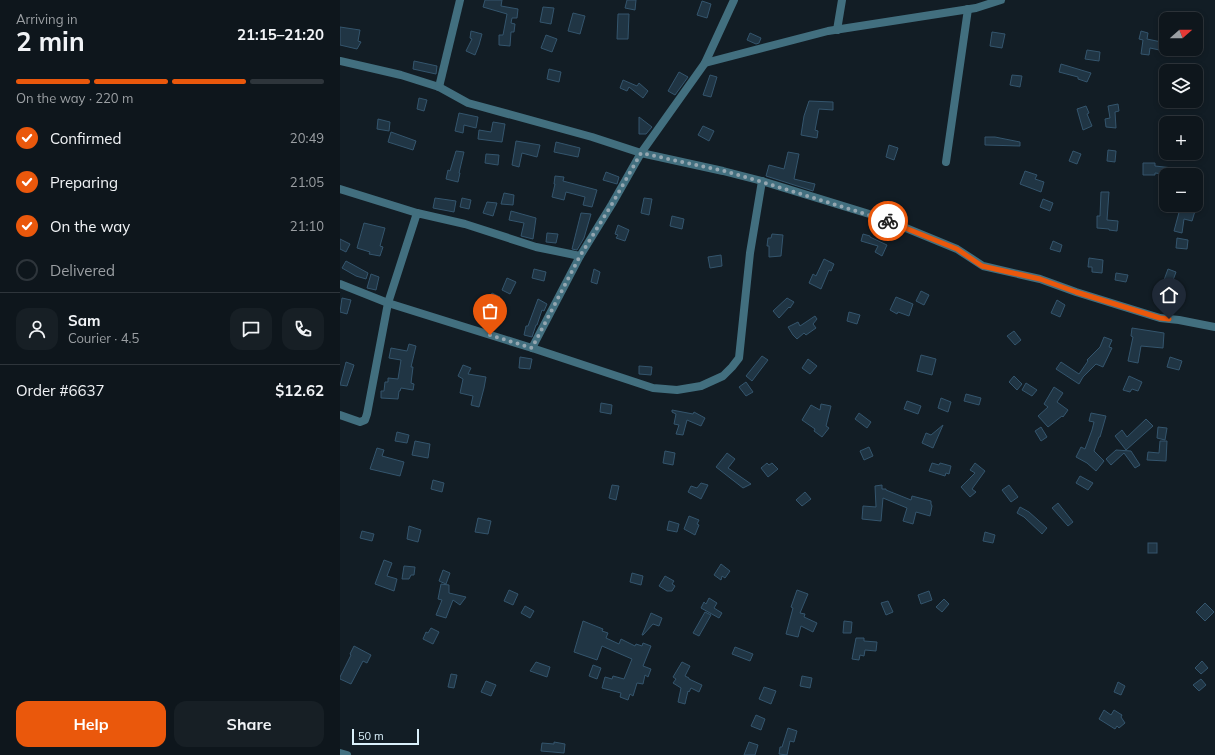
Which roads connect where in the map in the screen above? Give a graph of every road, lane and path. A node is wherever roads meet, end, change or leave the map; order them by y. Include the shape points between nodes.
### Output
1 (460, 0) edge
2 (734, 0) edge
3 (842, 0) edge
4 (1000, 0) edge
5 (968, 9) junction
6 (837, 30) junction
7 (340, 61) edge
8 (704, 63) junction
9 (439, 87) junction
10 (641, 153) junction
11 (946, 162) dead end
12 (762, 182) junction
13 (340, 189) edge
14 (417, 213) junction
15 (580, 256) junction
16 (340, 284) edge
17 (388, 303) junction
18 (1215, 327) edge
19 (532, 348) junction
20 (340, 415) edge
21 (340, 753) edge
22 (347, 755) edge

1 - 9 street
2 - 8 street
3 - 6 street
4 - 5 street
5 - 6 street
5 - 11 street
6 - 8 street
7 - 9 street
8 - 10 street
9 - 10 street via 468,103
10 - 12 street
10 - 15 street
12 - 18 street via 879,217 957,249 982,266 1040,279 1160,318
12 - 19 street via 750,253 739,358 723,376 701,386 677,390 653,388
13 - 14 street
14 - 15 street via 465,224 536,247
14 - 17 street
15 - 19 street
16 - 17 street
17 - 19 street
17 - 20 street via 365,420 360,422
21 - 22 street

